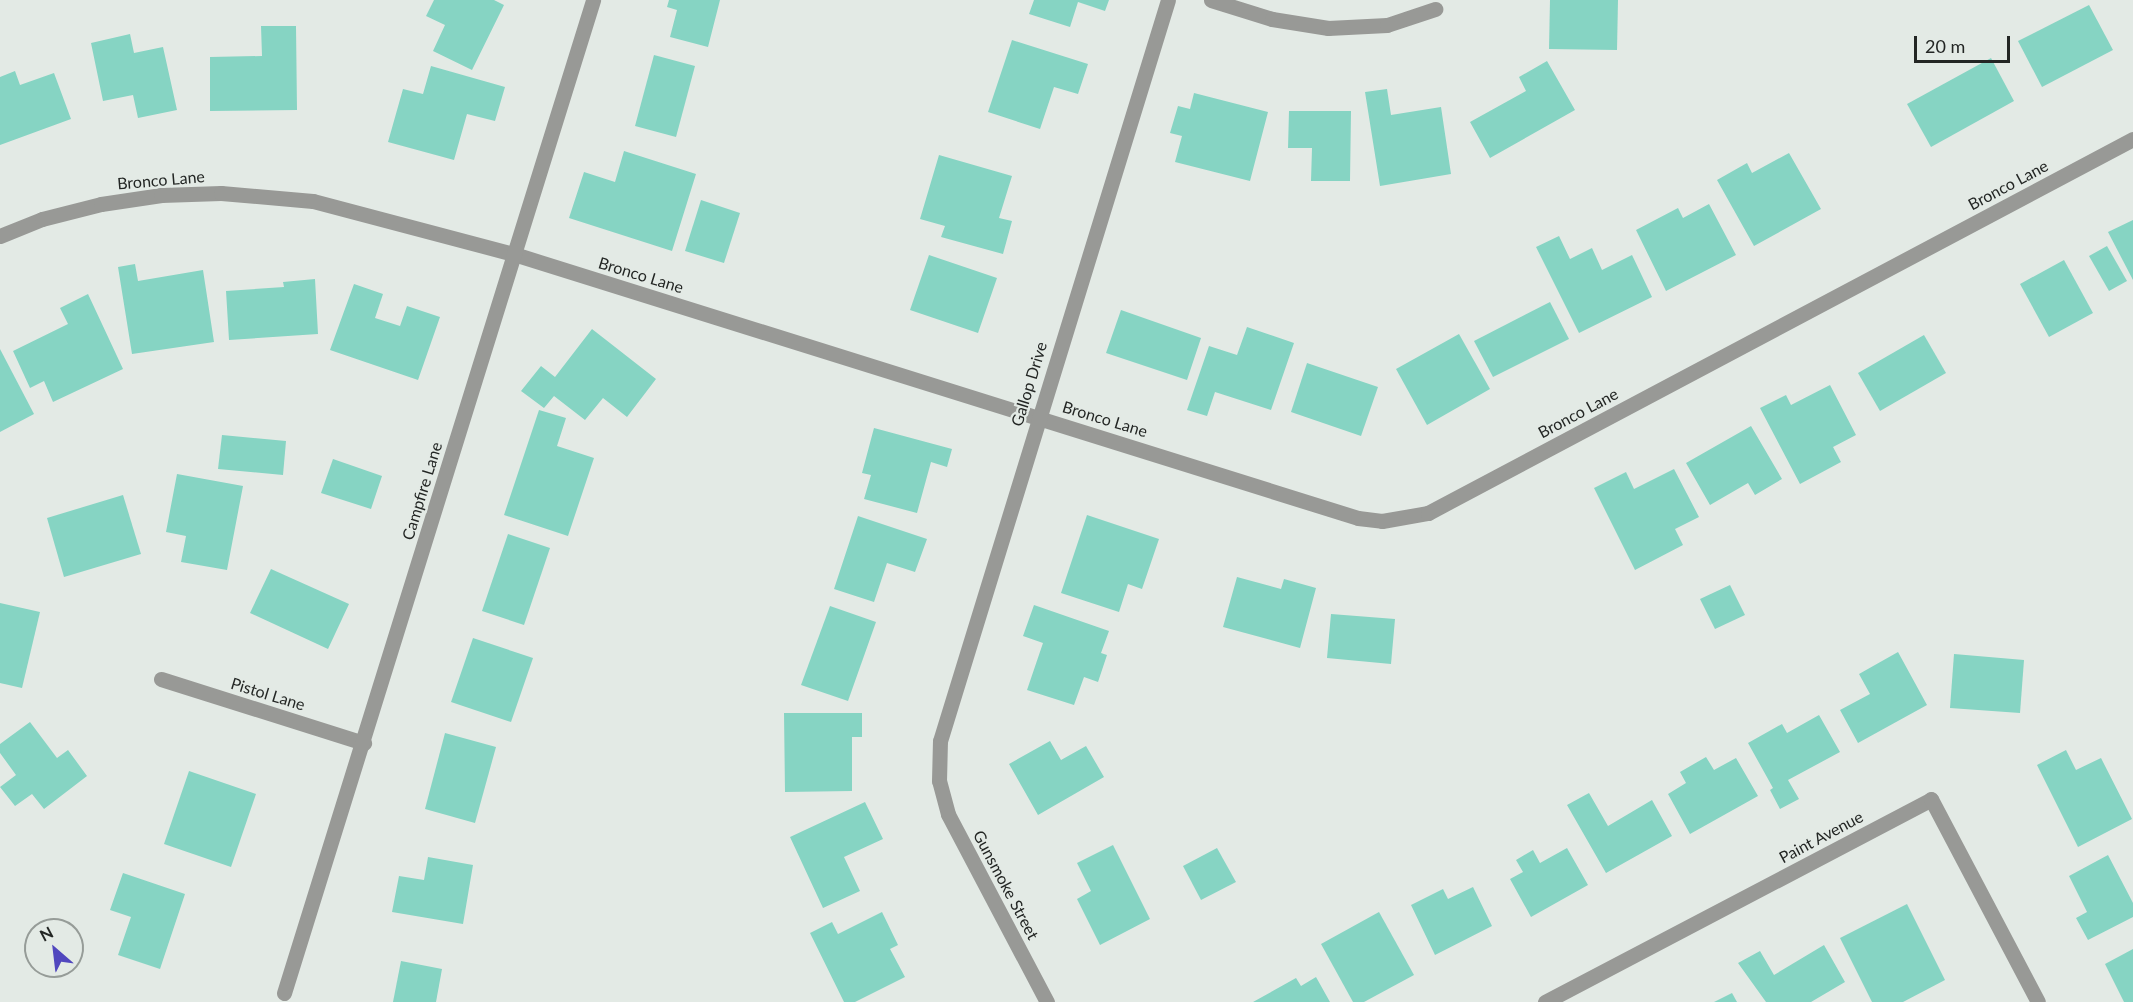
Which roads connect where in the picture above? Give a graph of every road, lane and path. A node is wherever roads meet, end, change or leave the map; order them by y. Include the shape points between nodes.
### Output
1 (593, 0) edge
2 (1168, 0) edge
3 (1211, 0) edge
4 (1435, 9) dead end
5 (2133, 139) edge
6 (0, 236) edge
7 (514, 254) junction
8 (1037, 417) junction
9 (161, 679) dead end
10 (364, 743) junction
11 (939, 781) joint
12 (284, 993) dead end
13 (1047, 1002) edge
14 (1545, 1002) edge
15 (2038, 1002) edge

1 - 7 street, Campfire Lane
2 - 8 street, Gallop Drive
3 - 4 street via 1272,19 1328,28 1387,25
5 - 8 street, Bronco Lane via 1428,513 1406,519 1359,518
6 - 7 street, Bronco Lane via 42,219 101,204 221,193 313,201
7 - 8 street, Bronco Lane
7 - 10 street, Campfire Lane
8 - 11 street, Gallop Drive via 940,741
9 - 10 street, Pistol Lane
10 - 12 street, Campfire Lane
11 - 13 street, Gunsmoke Street via 948,814
14 - 15 street, Paint Avenue via 1931,799

